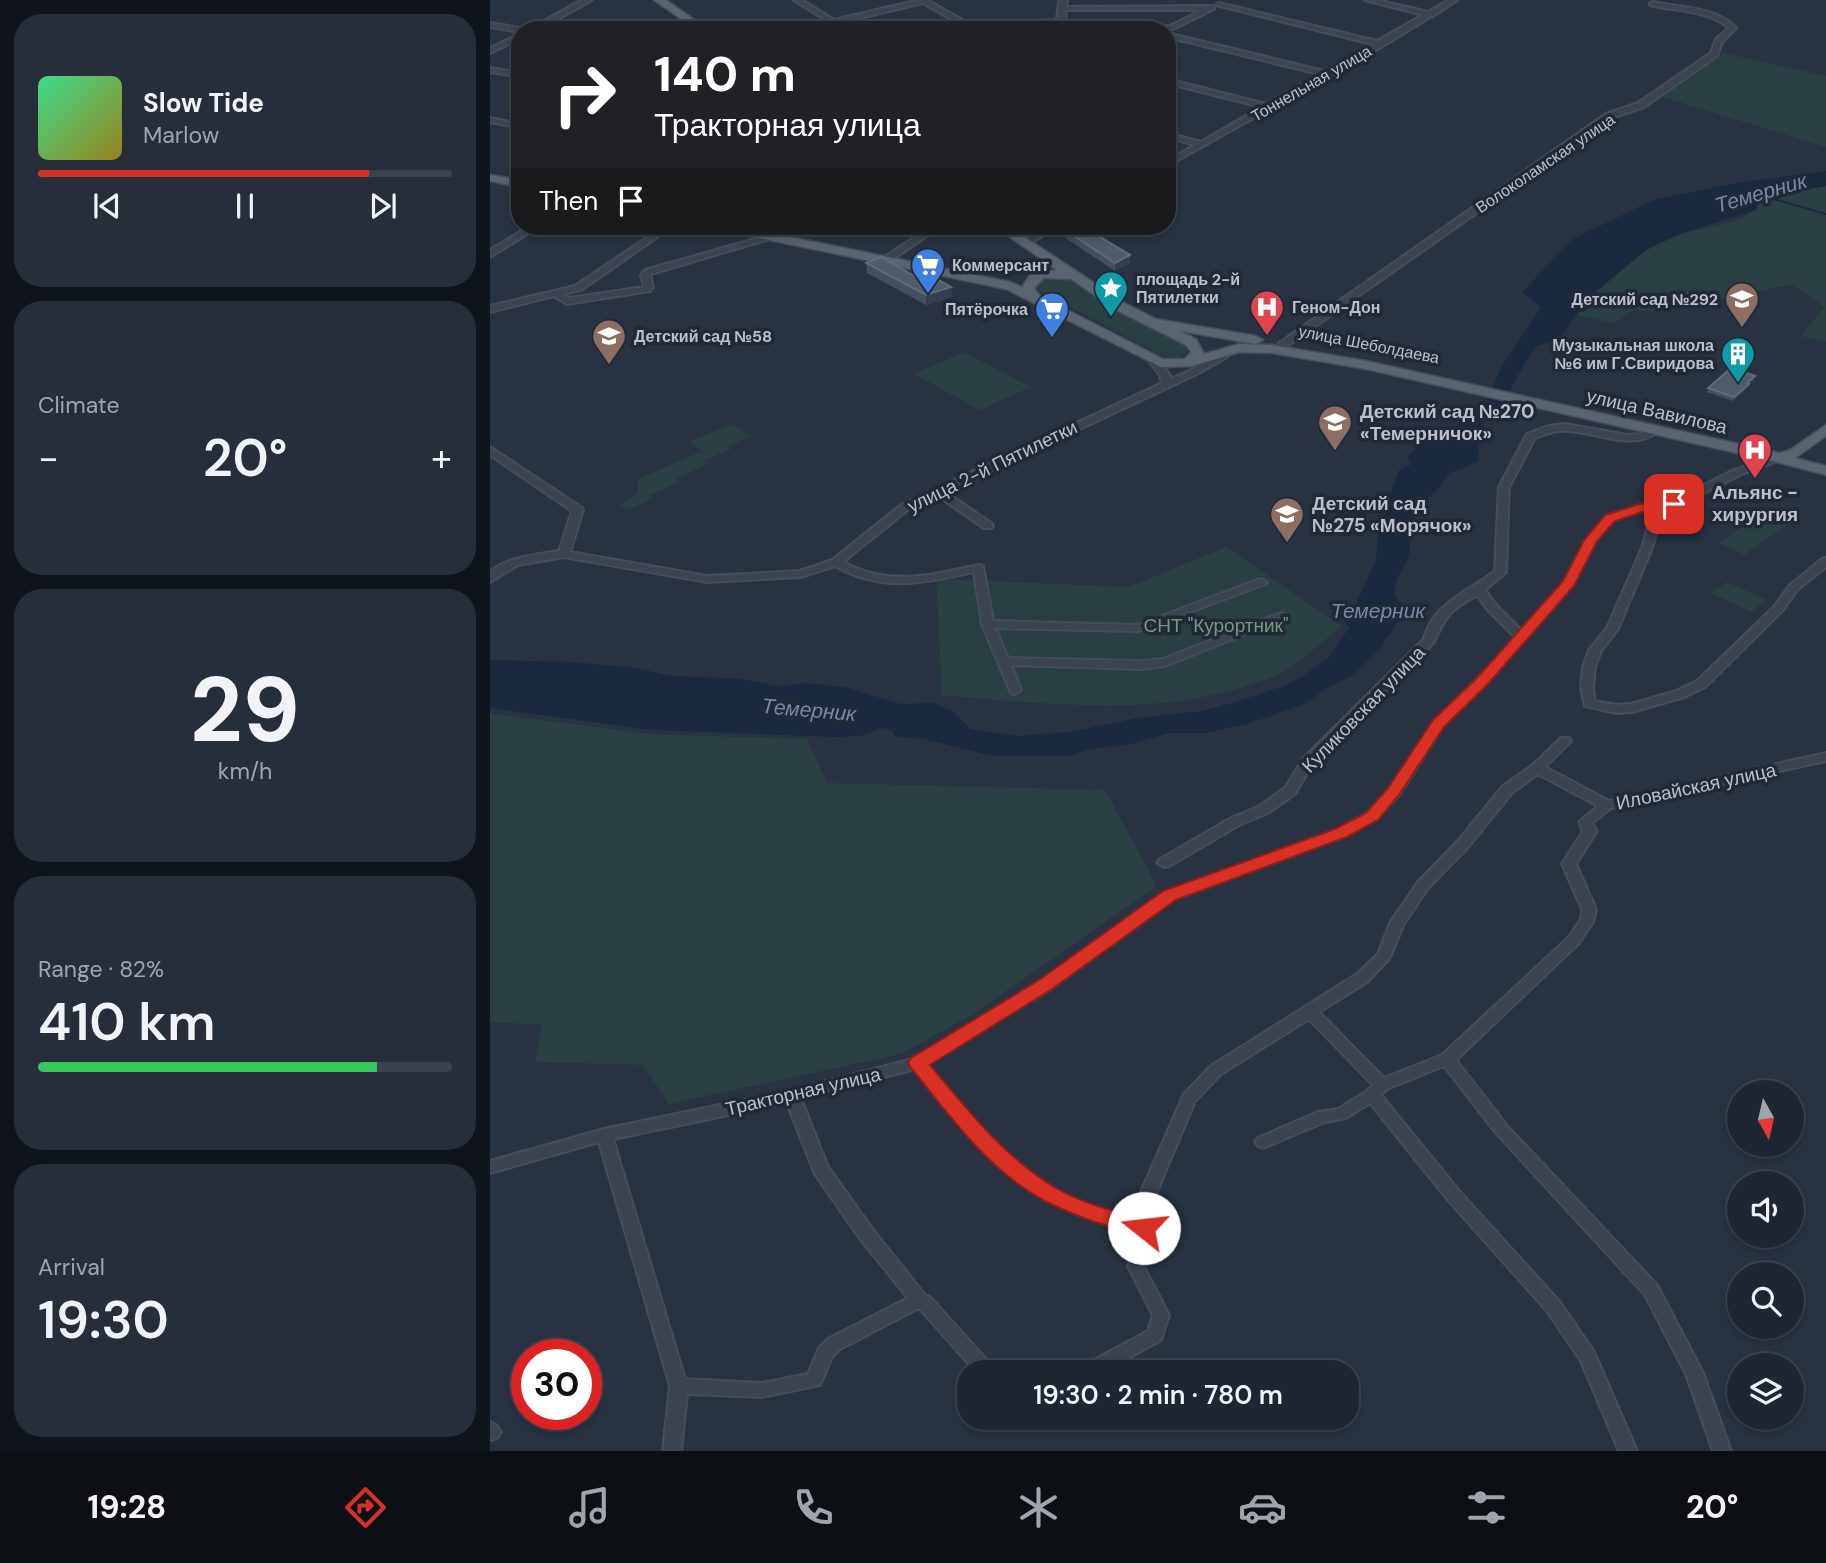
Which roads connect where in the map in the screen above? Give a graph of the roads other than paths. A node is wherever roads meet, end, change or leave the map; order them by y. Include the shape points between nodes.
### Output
1 (588, 0) edge
2 (659, 0) edge
3 (797, 0) edge
4 (1228, 0) edge
5 (1367, 0) edge
6 (1454, 0) edge
7 (923, 1) edge
8 (1652, 4) dead end
9 (1063, 5) edge
10 (1215, 6) junction
11 (1431, 15) junction
12 (548, 21) edge
13 (690, 21) edge
14 (833, 21) joint
15 (961, 21) edge
16 (490, 25) edge
17 (1176, 27) edge
18 (511, 28) edge
19 (1176, 33) edge
20 (511, 40) edge
21 (1380, 44) junction
22 (490, 51) edge
23 (490, 70) edge
24 (511, 74) edge
25 (1326, 74) junction
26 (1176, 83) edge
27 (1268, 107) junction
28 (490, 120) edge
29 (511, 124) edge
30 (1176, 137) edge
31 (1201, 144) junction
32 (1176, 159) edge
33 (490, 178) edge
34 (511, 182) edge
35 (522, 235) edge
36 (656, 235) edge
37 (764, 235) edge
38 (784, 235) edge
39 (924, 235) edge
40 (1015, 235) edge
41 (1039, 235) edge
42 (778, 238) junction
43 (1026, 242) junction
44 (490, 244) edge
45 (502, 247) junction
46 (490, 254) edge
47 (886, 260) junction
48 (1074, 276) junction
49 (557, 294) junction
50 (1034, 296) junction
51 (490, 309) edge
52 (1149, 322) junction
53 (1274, 346) junction
54 (1226, 351) junction
55 (1154, 361) junction
56 (1192, 362) junction
57 (1182, 377) junction
58 (1167, 384) junction
59 (1564, 407) junction
60 (1826, 429) edge
61 (1654, 431) junction
62 (490, 450) edge
63 (1787, 455) junction
64 (1823, 463) edge
65 (938, 491) junction
66 (1667, 506) junction
67 (988, 526) dead end
68 (564, 554) junction
69 (836, 562) junction
70 (1825, 563) edge
71 (490, 579) edge
72 (1261, 582) dead end
73 (1479, 589) junction
74 (1283, 616) dead end
75 (988, 624) junction
76 (1521, 636) junction
77 (1002, 661) junction
78 (1015, 690) dead end
79 (1565, 741) dead end
80 (1826, 757) edge
81 (1537, 768) junction
82 (1606, 805) junction
83 (1164, 863) dead end
84 (1310, 1011) junction
85 (1447, 1059) junction
86 (918, 1063) junction
87 (1377, 1090) junction
88 (792, 1096) junction
89 (604, 1135) junction
90 (1263, 1142) dead end
91 (490, 1167) edge
92 (1144, 1228) junction
93 (919, 1300) junction
94 (977, 1360) edge
95 (1109, 1360) edge
96 (679, 1386) junction
97 (672, 1451) edge
98 (1628, 1451) edge
99 (1722, 1451) edge

1 - 12 street
2 - 13 main road
3 - 14 street
4 - 10 street
5 - 11 street
6 - 11 street, Тоннельная улица
7 - 14 street
7 - 15 street
8 - 53 street, Волоколамская улица via 1716,17 1733,28 1719,41 1714,54 1641,105 1609,116
9 - 10 street
10 - 17 street
10 - 21 street
11 - 21 street, Тоннельная улица
16 - 18 street
19 - 25 street
20 - 22 street
21 - 25 street, Тоннельная улица
23 - 24 street
25 - 27 street, Тоннельная улица
26 - 27 street
27 - 31 street, Тоннельная улица
28 - 29 street
30 - 31 street
31 - 32 street, Тоннельная улица
33 - 34 main road
35 - 45 street
36 - 49 street via 578,288
37 - 42 main road
38 - 42 street
39 - 47 street
40 - 43 main road
41 - 43 street
42 - 47 main road
42 - 49 street via 648,272 647,289 567,301
43 - 48 main road
44 - 45 street
45 - 46 street
47 - 50 main road via 1010,286
48 - 50 main road via 1034,278 1028,286
48 - 52 main road
49 - 51 street
50 - 55 main road
52 - 53 main road
52 - 56 main road via 1196,346
53 - 54 main road
53 - 59 main road, улица Шеболдаева
54 - 56 main road
54 - 57 street, улица 2-й Пятилетки
55 - 56 main road
55 - 58 street
56 - 57 street
57 - 58 street, улица 2-й Пятилетки
58 - 65 street, улица 2-й Пятилетки
59 - 61 main road, улица Вавилова
59 - 63 main road, улица Вавилова
60 - 63 main road
61 - 63 main road, улица Вавилова
61 - 73 street, Куликовская улица via 1635,439 1556,426 1531,436 1504,487 1500,572
62 - 68 street via 578,510
63 - 64 main road, улица Вавилова
63 - 66 street, Тракторная улица
65 - 67 street
65 - 69 street, улица 2-й Пятилетки via 905,507
66 - 70 street via 1655,518 1612,629 1595,650 1589,667 1589,703 1632,708 1700,684 1778,609 1793,588
66 - 76 street, Тракторная улица via 1640,508 1610,518 1591,540 1569,583
68 - 69 street, улица 2-й Пятилетки via 707,579 801,574
68 - 71 street, улица 2-й Пятилетки via 521,561 496,570
69 - 75 street via 882,580 915,580 979,568
72 - 75 street via 1139,628
73 - 76 street via 1483,599
73 - 83 street, Куликовская улица via 1439,615 1430,640 1307,762 1290,791
74 - 77 street via 1165,662
75 - 77 street
76 - 86 street, Тракторная улица via 1439,723 1394,792 1372,816 1341,833 1170,896 1046,985
77 - 78 street
79 - 81 street
80 - 82 street, Иловайская улица
81 - 82 street
81 - 84 street via 1507,790 1423,885 1397,923 1384,956 1362,978
82 - 85 street, Иловайская улица via 1585,822 1590,831 1569,864 1589,909 1588,919 1574,940
84 - 87 street
84 - 92 street via 1216,1070 1189,1098 1144,1201
85 - 87 street, Иловайская улица
85 - 99 street via 1502,1130 1651,1290 1694,1373
86 - 88 street, Тракторная улица
86 - 92 street via 1006,1163 1049,1194
87 - 90 street, Иловайская улица via 1341,1114 1323,1116
87 - 98 street via 1454,1196 1553,1306 1588,1357
88 - 89 street, Тракторная улица
88 - 93 street via 821,1170
89 - 91 street, Тракторная улица
89 - 96 street
92 - 95 street via 1149,1246 1136,1266 1161,1315 1155,1335
93 - 94 street
93 - 96 street via 834,1344 814,1380 762,1390
96 - 97 street

